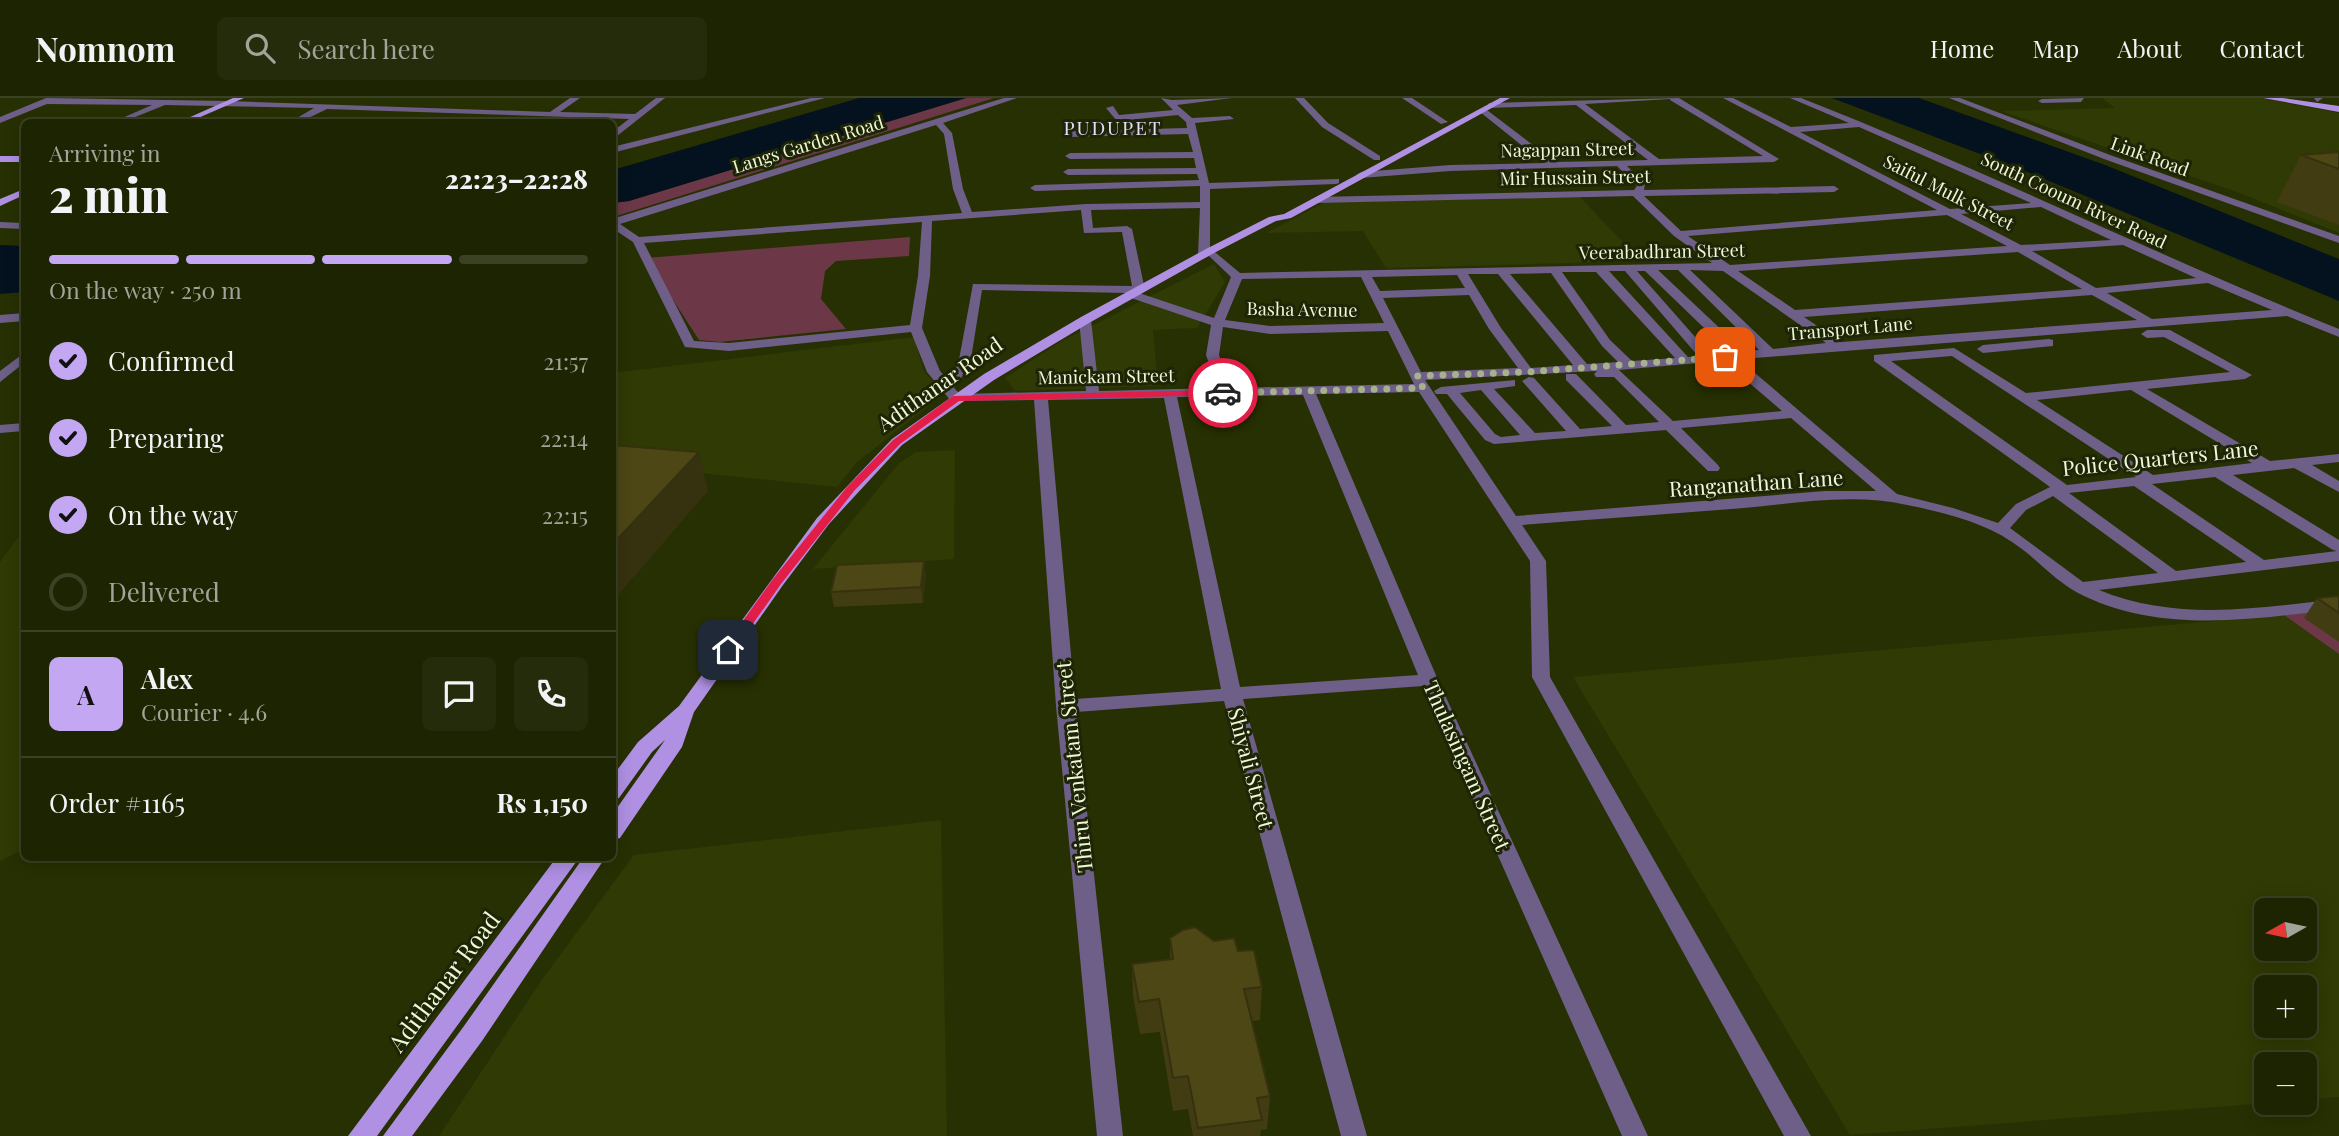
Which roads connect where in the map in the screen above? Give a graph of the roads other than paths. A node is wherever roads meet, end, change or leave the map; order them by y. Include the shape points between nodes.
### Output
1 (240, 98) edge
2 (344, 98) edge
3 (431, 98) edge
4 (576, 98) edge
5 (660, 98) edge
6 (765, 98) edge
7 (821, 98) edge
8 (1013, 98) edge
9 (1228, 98) edge
10 (1299, 98) edge
11 (1406, 98) edge
12 (1506, 98) edge
13 (1666, 98) edge
14 (1673, 98) edge
15 (1727, 98) edge
16 (1794, 98) edge
17 (1953, 98) edge
18 (2079, 98) edge
19 (2267, 98) edge
20 (2306, 98) edge
21 (142, 99) edge
22 (1650, 99) edge
23 (2038, 99) edge
24 (2318, 99) edge
25 (49, 100) edge
26 (1168, 100) edge
27 (167, 102) junction
28 (1529, 102) edge
29 (228, 103) junction
30 (498, 103) dead end
31 (2339, 103) edge
32 (1580, 104) junction
33 (1488, 105) edge
34 (2053, 105) dead end
35 (326, 106) junction
36 (1110, 108) dead end
37 (779, 109) junction
38 (2339, 109) edge
39 (409, 110) junction
40 (1182, 112) junction
41 (482, 113) junction
42 (550, 115) junction
43 (635, 117) junction
44 (124, 119) edge
45 (190, 119) edge
46 (300, 119) edge
47 (1230, 119) dead end
48 (0, 120) edge
49 (938, 122) junction
50 (1444, 122) junction
51 (1860, 125) junction
52 (1191, 126) junction
53 (1790, 130) junction
54 (616, 134) edge
55 (1069, 134) dead end
56 (616, 149) edge
57 (1198, 155) junction
58 (1070, 156) dead end
59 (1377, 158) junction
60 (0, 159) edge
61 (21, 159) edge
62 (1619, 163) junction
63 (1658, 163) junction
64 (1552, 164) junction
65 (1201, 171) junction
66 (1068, 172) dead end
67 (1361, 176) junction
68 (1336, 181) junction
69 (1204, 185) junction
70 (1035, 188) dead end
71 (1834, 189) dead end
72 (21, 193) edge
73 (1636, 194) junction
74 (1316, 200) junction
75 (0, 203) edge
76 (1204, 205) junction
77 (2042, 205) junction
78 (1086, 206) junction
79 (1950, 212) junction
80 (968, 215) junction
81 (927, 217) junction
82 (1273, 219) junction
83 (616, 222) edge
84 (0, 225) edge
85 (21, 226) edge
86 (616, 226) edge
87 (1678, 234) junction
88 (637, 240) junction
89 (2339, 240) edge
90 (2123, 242) junction
91 (2021, 250) junction
92 (1207, 253) junction
93 (1681, 267) junction
94 (1648, 268) junction
95 (1730, 268) junction
96 (1600, 269) junction
97 (1629, 269) junction
98 (1555, 270) junction
99 (1502, 271) junction
100 (1461, 272) junction
101 (1365, 274) junction
102 (1237, 276) junction
103 (2206, 280) junction
104 (1470, 291) junction
105 (2097, 291) junction
106 (1136, 293) junction
107 (1375, 295) junction
108 (0, 313) edge
109 (2286, 313) junction
110 (1795, 314) junction
111 (21, 315) edge
112 (21, 315) edge
113 (21, 316) edge
114 (0, 319) edge
115 (1085, 320) junction
116 (1217, 323) junction
117 (2152, 324) junction
118 (1391, 327) junction
119 (916, 328) junction
120 (0, 330) edge
121 (2339, 333) edge
122 (1838, 346) junction
123 (1983, 349) dead end
124 (1770, 353) junction
125 (1741, 356) junction
126 (1708, 359) junction
127 (21, 360) edge
128 (1685, 361) junction
129 (1583, 368) junction
130 (1623, 368) junction
131 (1528, 377) junction
132 (1571, 377) junction
133 (0, 378) edge
134 (1422, 386) junction
135 (1484, 386) junction
136 (2133, 386) junction
137 (1450, 390) junction
138 (1308, 391) junction
139 (952, 393) junction
140 (1227, 393) junction
141 (1170, 394) junction
142 (1093, 396) junction
143 (1041, 397) junction
144 (2025, 397) junction
145 (1793, 414) junction
146 (1671, 425) junction
147 (21, 427) edge
148 (0, 429) edge
149 (1622, 429) junction
150 (1577, 434) junction
151 (1531, 438) junction
152 (2339, 458) edge
153 (2297, 463) junction
154 (2267, 466) junction
155 (1713, 468) dead end
156 (2218, 472) junction
157 (2144, 480) junction
158 (2339, 487) edge
159 (2059, 490) junction
160 (1893, 498) junction
161 (1511, 521) junction
162 (2000, 530) junction
163 (2339, 547) edge
164 (2339, 556) edge
165 (2262, 566) junction
166 (2173, 576) junction
167 (2080, 587) junction
168 (2339, 604) edge
169 (1429, 680) junction
170 (1232, 695) junction
171 (1066, 706) junction
172 (686, 710) junction
173 (616, 787) edge
174 (616, 826) edge
175 (566, 861) edge
176 (592, 861) edge
177 (361, 1136) edge
178 (396, 1136) edge
179 (1110, 1136) edge
180 (1354, 1136) edge
181 (1635, 1136) edge
182 (1798, 1136) edge

1 - 29 main road
2 - 35 street
3 - 39 street
4 - 42 street
5 - 43 street
6 - 37 street
7 - 37 street
8 - 49 street, Langs Garden Road
9 - 26 street
10 - 59 street via 1325,125
11 - 50 street
12 - 33 main road, Adithanar Road
13 - 22 street
14 - 63 street, Nagappan Street via 1774,159
15 - 53 street, Saiful Mulk Street
16 - 51 street, South Cooum River Road
17 - 89 street, Link Road
18 - 23 street
19 - 38 main road
20 - 24 main road
21 - 25 street
21 - 27 street
22 - 32 street
23 - 34 street
24 - 31 main road
25 - 48 street
26 - 40 street
27 - 29 street
27 - 44 street
28 - 32 street via 1540,108
28 - 33 street
29 - 35 street
29 - 45 main road
30 - 41 street
32 - 63 street
33 - 50 main road, Adithanar Road
33 - 64 street
33 - 67 main road, Adithanar Road
35 - 39 street
35 - 46 street
36 - 40 street via 1117,118
37 - 56 street
39 - 41 street
40 - 52 street
41 - 42 street
42 - 43 street
43 - 54 street
47 - 52 street
49 - 80 street via 948,133 958,189
49 - 83 street, Langs Garden Road
50 - 59 main road, Adithanar Road
51 - 53 street
51 - 77 street, South Cooum River Road
52 - 55 street
52 - 57 street
53 - 79 street, Saiful Mulk Street
57 - 58 street
57 - 65 street
59 - 68 main road, Adithanar Road
60 - 61 main road
62 - 63 street, Nagappan Street
62 - 64 street, Nagappan Street
62 - 73 street via 1642,186
64 - 67 street, Nagappan Street
65 - 66 street
65 - 69 street
67 - 74 main road, Adithanar Road
68 - 69 street
68 - 82 main road, Adithanar Road
69 - 70 street
69 - 76 street
71 - 73 street, Mir Hussain Street
72 - 75 main road
73 - 74 street, Mir Hussain Street
73 - 87 street
74 - 82 main road, Adithanar Road
76 - 78 street
76 - 92 street
77 - 79 street
77 - 90 street, South Cooum River Road
78 - 80 street
78 - 106 street via 1088,231 1128,229
79 - 87 street
79 - 91 street, Saiful Mulk Street
80 - 81 street
81 - 88 street
81 - 119 street
82 - 92 main road, Adithanar Road
84 - 85 street
86 - 88 street
87 - 95 street
88 - 119 street via 689,344 729,347
90 - 91 street, Veerabadhran Street
90 - 103 street, South Cooum River Road
91 - 95 street, Veerabadhran Street
91 - 105 street, Saiful Mulk Street
92 - 102 street
92 - 106 main road, Adithanar Road
93 - 94 street, Veerabadhran Street
93 - 95 street, Veerabadhran Street
93 - 124 street
94 - 97 street, Veerabadhran Street
94 - 125 street
95 - 110 street
96 - 97 street, Veerabadhran Street
96 - 98 street, Veerabadhran Street
96 - 128 street
97 - 126 street
98 - 99 street, Veerabadhran Street
98 - 130 street
99 - 100 street, Veerabadhran Street
99 - 129 street
100 - 101 street, Veerabadhran Street
100 - 104 street
101 - 102 street, Veerabadhran Street
101 - 107 street
102 - 116 street
103 - 105 street
103 - 109 street, South Cooum River Road
104 - 107 street
104 - 131 street
105 - 110 street
105 - 117 street, Saiful Mulk Street
106 - 115 main road, Adithanar Road
106 - 116 street, Basha Avenue
106 - 139 street, Basha Avenue via 976,286 964,365
107 - 118 street
108 - 111 street
109 - 117 street, Transport Lane
109 - 121 street, South Cooum River Road
110 - 122 street
112 - 114 street
113 - 120 street
115 - 139 main road, Adithanar Road
115 - 142 street
116 - 118 street, Basha Avenue via 1270,330
116 - 140 street via 1211,353
117 - 122 street, Transport Lane
118 - 134 street
119 - 139 street via 934,372
122 - 124 street, Transport Lane
123 - 136 street via 2166,333 2245,375
124 - 125 street, Transport Lane
125 - 126 street, Transport Lane
126 - 128 street, Transport Lane
127 - 133 street
128 - 130 street, Transport Lane
129 - 130 street, Transport Lane
129 - 131 street, Transport Lane
130 - 132 street
130 - 145 street via 1731,363
130 - 146 street
131 - 132 street
131 - 134 street, Transport Lane
131 - 135 street
131 - 150 street
132 - 149 street
134 - 137 street
134 - 138 street, Manickam Street
134 - 161 street
135 - 137 street
135 - 151 street
136 - 144 street
136 - 154 street
137 - 151 street via 1490,437 1499,441
138 - 140 street, Manickam Street
138 - 169 street, Thulasingam Street
139 - 143 street, Manickam Street
139 - 172 main road, Adithanar Road via 850,489 777,581
140 - 141 street, Manickam Street
141 - 142 street, Manickam Street
141 - 170 street, Shiyali Street
142 - 143 street, Manickam Street
143 - 171 street, Thiru Venkatam Street
144 - 157 street
144 - 159 street via 1954,352 1879,358
145 - 146 street
145 - 160 street
146 - 149 street
146 - 155 street
147 - 148 street
149 - 150 street
150 - 151 street
152 - 153 street, Police Quarters Lane
153 - 154 street, Police Quarters Lane
153 - 158 street
154 - 156 street, Police Quarters Lane
156 - 157 street, Police Quarters Lane
156 - 163 street
157 - 159 street, Police Quarters Lane
157 - 165 street
159 - 162 street, Police Quarters Lane via 2021,507
159 - 166 street
160 - 161 street, Ranganathan Lane via 1814,497
160 - 162 street, Ranganathan Lane
161 - 182 street via 1538,561 1541,677
162 - 167 street, Ranganathan Lane
164 - 165 street
165 - 166 street
166 - 167 street
167 - 168 street, Ranganathan Lane via 2133,606 2182,616
169 - 170 street
169 - 181 street, Thulasingam Street
170 - 171 street
170 - 180 street, Shiyali Street
171 - 179 street, Thiru Venkatam Street
172 - 173 main road, Adithanar Road via 645,747
172 - 174 main road, Adithanar Road via 672,747
175 - 177 main road, Adithanar Road
176 - 178 main road

